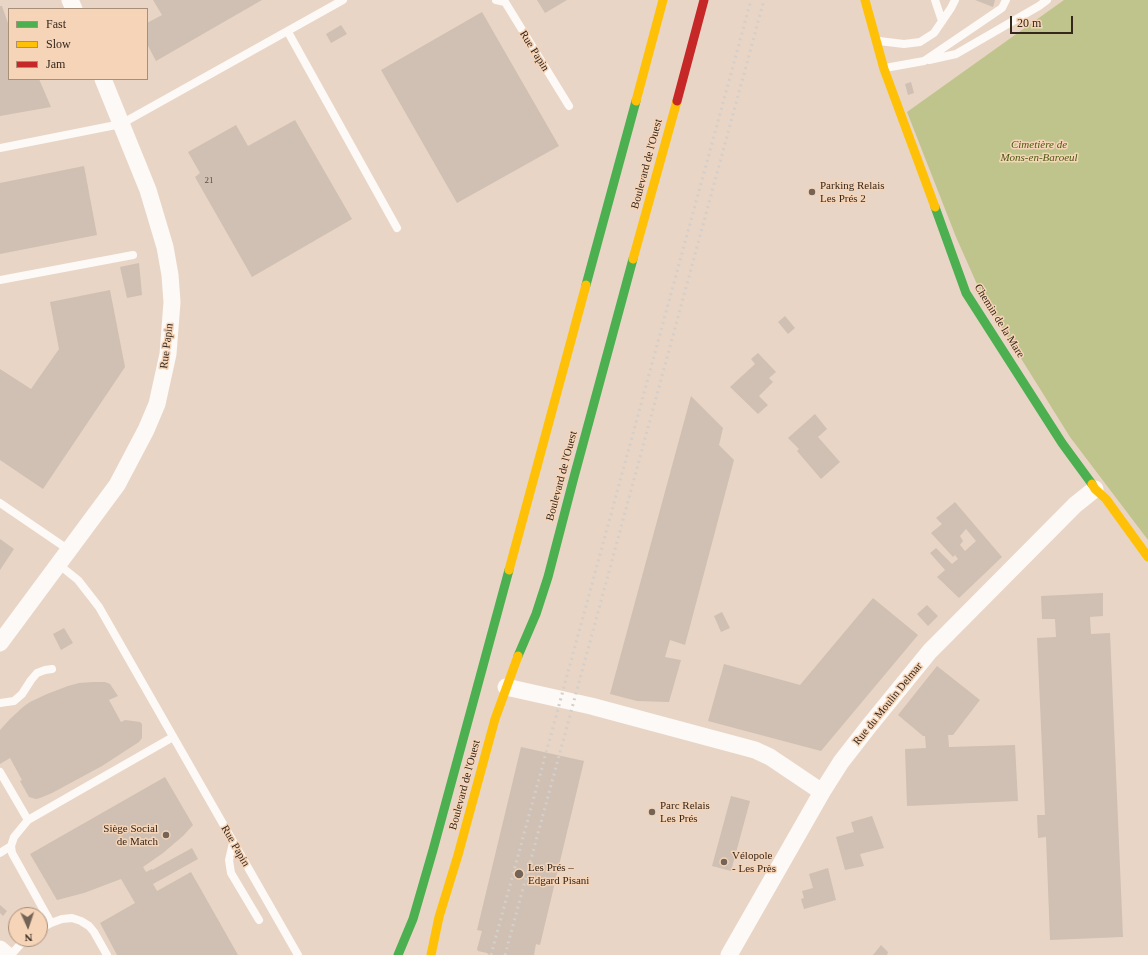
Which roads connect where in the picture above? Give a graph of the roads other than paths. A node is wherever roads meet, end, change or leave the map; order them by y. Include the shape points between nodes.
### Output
1 (343, 0) edge
2 (496, 0) edge
3 (663, 0) edge
4 (704, 0) edge
5 (864, 0) edge
6 (935, 0) edge
7 (955, 0) edge
8 (1006, 0) edge
9 (1047, 0) edge
10 (942, 21) junction
11 (288, 32) junction
12 (875, 40) junction
13 (924, 61) junction
14 (884, 68) junction
15 (102, 80) edge
16 (569, 106) dead end
17 (121, 124) junction
18 (0, 148) edge
19 (397, 228) dead end
20 (133, 255) dead end
21 (0, 280) edge
22 (1095, 489) junction
23 (0, 503) edge
24 (69, 550) junction
25 (1148, 557) edge
26 (58, 564) junction
27 (0, 642) edge
28 (52, 669) dead end
29 (506, 686) junction
30 (0, 703) edge
31 (173, 737) junction
32 (0, 772) edge
33 (822, 792) junction
34 (28, 820) junction
35 (234, 843) junction
36 (11, 846) junction
37 (0, 853) edge
38 (259, 920) dead end
39 (51, 923) junction
40 (48, 925) edge
41 (18, 947) edge
42 (0, 949) edge
43 (7, 955) edge
44 (11, 955) edge
45 (107, 955) edge
46 (298, 955) edge
47 (398, 955) edge
48 (431, 955) edge
49 (729, 955) edge

1 - 11 lane
2 - 16 lane, Rue Papin via 505,2
3 - 47 main road, Boulevard de l'Ouest via 433,850 413,919
4 - 29 main road, Boulevard de l'Ouest via 548,577 536,614
5 - 12 main road, Chemin de la Mare
6 - 10 lane
7 - 10 lane
8 - 13 lane via 1002,8
9 - 13 lane via 956,54
10 - 12 lane via 934,33 920,42 904,44
11 - 17 lane
11 - 19 lane
12 - 14 main road, Chemin de la Mare
13 - 14 lane
14 - 22 main road, Chemin de la Mare via 966,293 1062,443
15 - 17 street, Rue Papin
17 - 18 lane
17 - 24 street, Rue Papin via 148,190 165,247 172,302 168,354 157,404 133,457 117,485
20 - 21 lane
22 - 25 main road, Chemin de la Mare via 1106,499
22 - 33 street, Rue du Moulin Delmar via 1075,505 930,651 869,726
23 - 24 lane
24 - 26 street, Rue Papin
26 - 27 street, Rue Papin
26 - 31 lane, Rue Papin via 78,580 98,607
28 - 30 lane via 37,673 14,701
29 - 33 street via 756,750
29 - 48 main road, Boulevard de l'Ouest via 439,917
31 - 34 lane
31 - 35 lane, Rue Papin
32 - 34 lane
33 - 49 street, Rue du Moulin Delmar
34 - 36 lane via 14,837
35 - 38 lane via 228,860 231,873
35 - 46 lane, Rue Papin
36 - 37 lane
36 - 39 lane via 12,853
39 - 40 lane
39 - 45 lane via 72,918 81,921 94,932
41 - 44 lane
42 - 43 street

